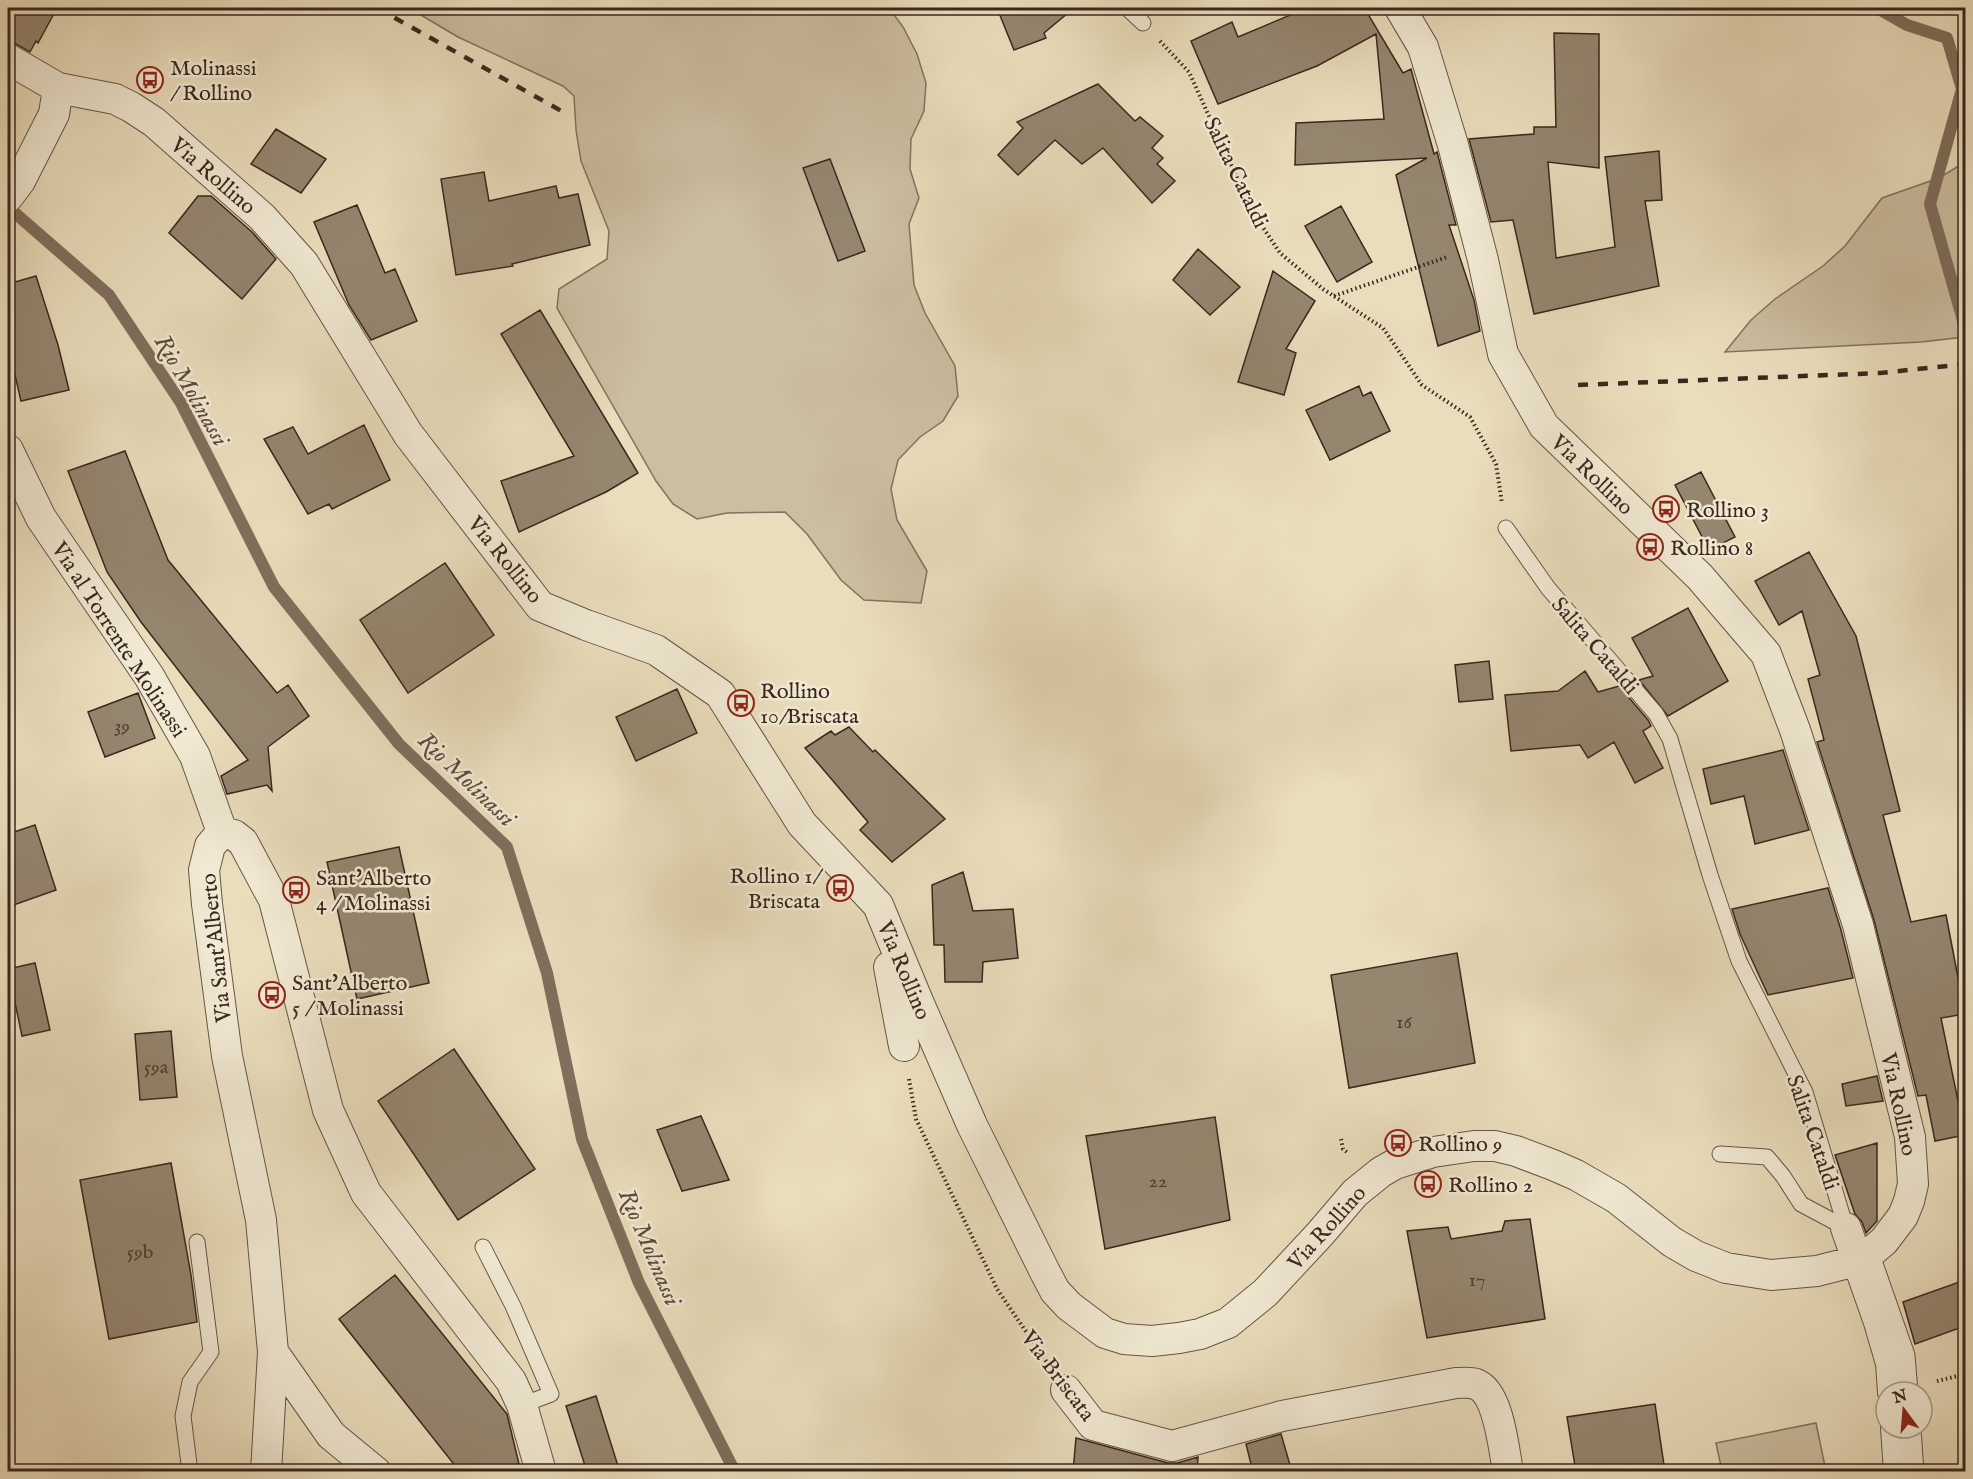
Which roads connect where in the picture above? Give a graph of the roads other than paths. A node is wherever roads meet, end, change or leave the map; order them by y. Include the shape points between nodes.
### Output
1 (1127, 8) edge
2 (1400, 8) edge
3 (1143, 23) road end
4 (8, 59) edge
5 (56, 101) junction
6 (8, 197) edge
7 (8, 450) edge
8 (1506, 528) road end
9 (222, 832) junction
10 (878, 905) junction
11 (904, 1046) road end
12 (1720, 1154) dead end
13 (1846, 1228) junction
14 (197, 1242) dead end
15 (483, 1247) dead end
16 (1864, 1256) junction
17 (273, 1352) junction
18 (1892, 1380) edge
19 (1909, 1380) edge
20 (1066, 1390) road end
21 (522, 1405) junction
22 (1897, 1440) edge
23 (1913, 1440) edge
24 (190, 1472) edge
25 (266, 1472) edge
26 (376, 1472) edge
27 (541, 1472) edge
28 (1508, 1472) edge
29 (1899, 1472) edge
30 (1916, 1472) edge

1 - 3 lane
2 - 16 street, Via Rollino via 1423,47 1453,145 1503,354 1544,426 1700,578 1766,654 1795,730 1858,925 1910,1137 1913,1184 1909,1201 1893,1230
4 - 5 street, Via Rollino
5 - 6 street via 20,182
5 - 10 street, Via Rollino via 115,99 131,107 154,122 261,217 304,264 408,434 540,606 656,650 720,694 802,824
7 - 9 street, Via al Torrente Molinassi via 41,518 149,676 195,756
8 - 13 lane, Salita Cataldi via 1548,588 1656,714 1670,739 1739,961 1805,1092
9 - 17 street, Via Sant'Alberto via 210,846 206,859 207,904 227,1056 261,1220
9 - 21 street via 243,842 274,900 328,1110 366,1193 510,1381
10 - 11 street
10 - 16 street, Via Rollino via 972,1125 1055,1291 1105,1333 1152,1341 1200,1334 1227,1323 1265,1293 1366,1182 1413,1158 1474,1146 1516,1151 1576,1175 1616,1198 1672,1242 1726,1268 1771,1275 1817,1271
12 - 13 lane via 1767,1157 1801,1204
13 - 16 street, Salita Cataldi
14 - 24 lane via 211,1352 190,1383 183,1416
15 - 21 lane via 551,1394
16 - 18 street, Salita Cataldi
16 - 19 lane via 1907,1355
17 - 25 street, Via Sant'Alberto
17 - 26 street via 331,1435
20 - 28 street, Via Briscata via 1093,1425 1172,1446 1282,1416 1456,1383 1476,1384 1488,1394 1499,1418
21 - 27 street
22 - 29 street
23 - 30 lane

